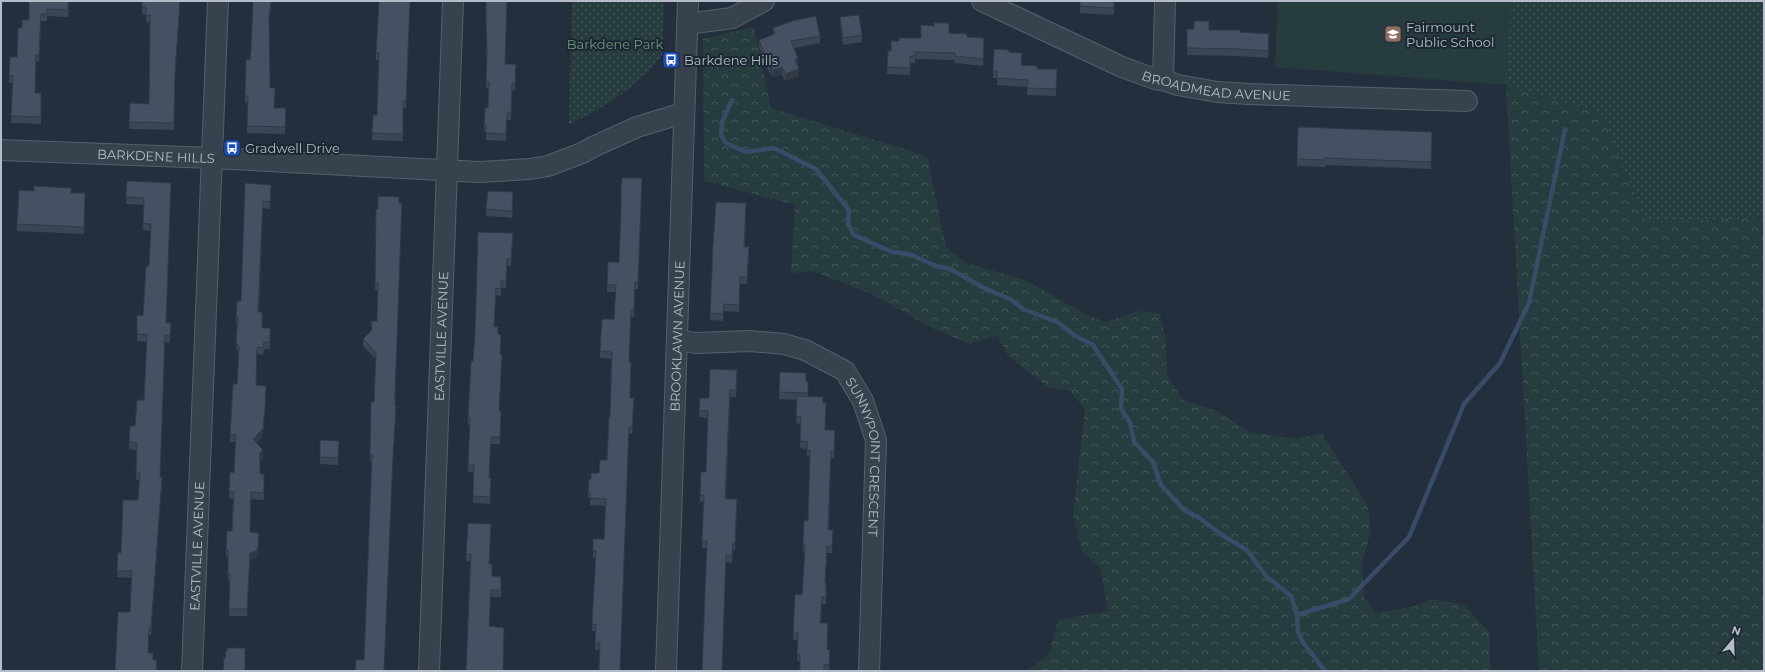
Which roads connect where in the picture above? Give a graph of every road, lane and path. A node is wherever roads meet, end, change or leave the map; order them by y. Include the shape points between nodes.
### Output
1 (218, 1) edge
2 (453, 1) edge
3 (688, 1) edge
4 (764, 1) edge
5 (982, 1) edge
6 (1165, 1) edge
7 (687, 24) junction
8 (1163, 80) junction
9 (1468, 101) dead end
10 (683, 113) junction
11 (1, 150) edge
12 (212, 158) junction
13 (446, 172) junction
14 (677, 340) junction
15 (192, 671) edge
16 (429, 671) edge
17 (666, 671) edge
18 (869, 671) edge

1 - 12 street
2 - 13 street, EASTVILLE AVENUE
3 - 7 street, BROOKLAWN AVENUE
4 - 7 street via 732,18
5 - 8 street, BROADMEAD AVENUE via 1122,67 1155,80
6 - 8 street
7 - 10 street, BROOKLAWN AVENUE
8 - 9 street, BROADMEAD AVENUE via 1218,92
10 - 13 street, BARKDENE HILLS via 637,127 548,166
10 - 14 street, BROOKLAWN AVENUE
11 - 12 street, BARKDENE HILLS
12 - 13 street, BARKDENE HILLS
12 - 15 street, EASTVILLE AVENUE
13 - 16 street, EASTVILLE AVENUE
14 - 17 street, BROOKLAWN AVENUE
14 - 18 street, SUNNYPOINT CRESCENT via 696,343 750,341 784,344 805,350 845,371 863,401 876,440

